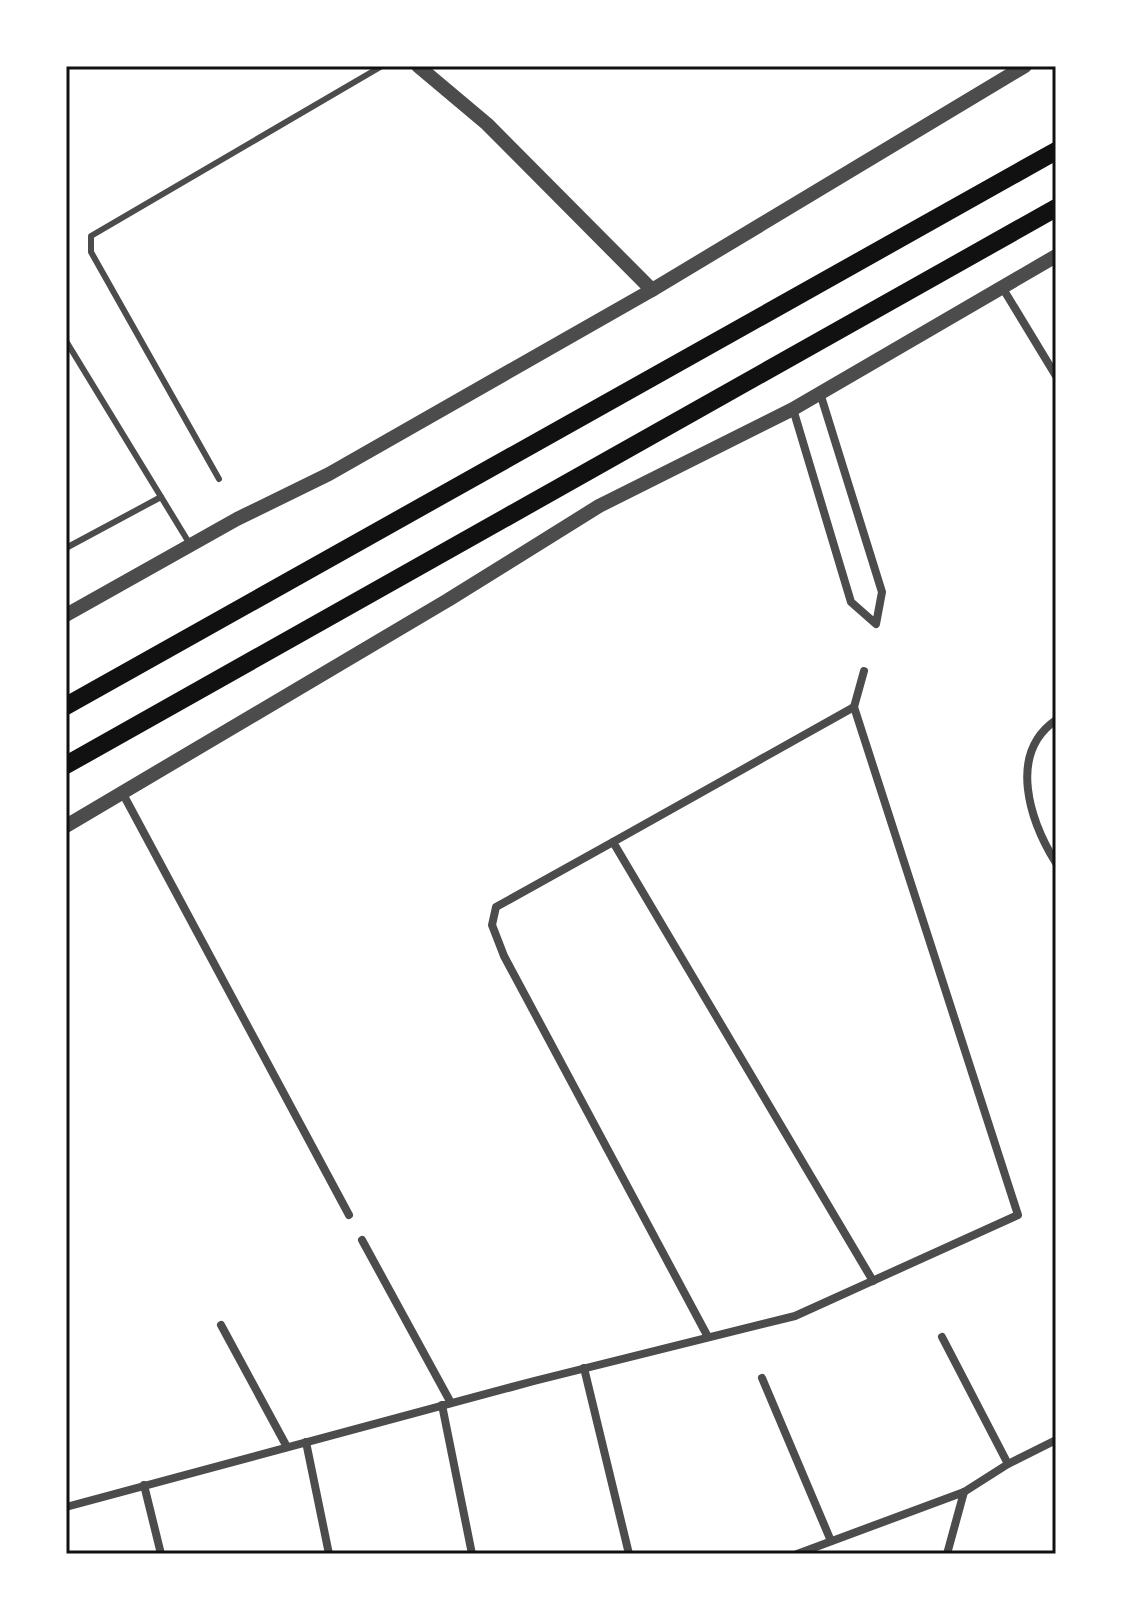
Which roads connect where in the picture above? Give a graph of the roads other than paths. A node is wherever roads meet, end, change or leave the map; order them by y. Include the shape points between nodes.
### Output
1 (382, 66) edge
2 (418, 66) edge
3 (1025, 66) edge
4 (1056, 151) edge
5 (1056, 208) edge
6 (1056, 256) edge
7 (1002, 287) junction
8 (652, 290) junction
9 (66, 341) edge
10 (1056, 376) edge
11 (820, 393) junction
12 (793, 409) junction
13 (219, 479) dead end
14 (161, 497) junction
15 (191, 546) junction
16 (66, 548) edge
17 (66, 615) edge
18 (864, 671) dead end
19 (66, 706) edge
20 (854, 707) junction
21 (1056, 720) edge
22 (66, 765) edge
23 (123, 794) junction
24 (66, 826) edge
25 (613, 842) junction
26 (1056, 863) edge
27 (349, 1215) dead end
28 (362, 1240) dead end
29 (873, 1281) junction
30 (221, 1325) dead end
31 (708, 1337) junction
32 (942, 1337) dead end
33 (584, 1368) junction
34 (762, 1378) dead end
35 (446, 1404) junction
36 (1056, 1440) edge
37 (306, 1442) junction
38 (287, 1447) junction
39 (1008, 1464) junction
40 (144, 1485) junction
41 (964, 1492) junction
42 (66, 1507) edge
43 (831, 1541) junction
44 (161, 1554) edge
45 (329, 1554) edge
46 (472, 1554) edge
47 (629, 1554) edge
48 (797, 1554) edge
49 (947, 1554) edge

1 - 13 lane via 91,236 91,252
2 - 8 street via 487,124
3 - 8 street
4 - 19 highway
5 - 22 highway
6 - 7 street
7 - 10 street
7 - 11 street
8 - 15 street via 329,474
9 - 14 lane
11 - 12 street
11 - 12 street via 882,592 876,624 851,602
12 - 23 street via 599,506
14 - 15 lane
14 - 16 lane
15 - 17 street
18 - 20 street
20 - 25 street
20 - 29 street via 1018,1215
21 - 26 street via 1031,745 1026,779 1038,834
23 - 24 street
23 - 27 street
25 - 29 street
25 - 31 street via 496,907 492,925
28 - 35 street
29 - 31 street via 795,1316
30 - 38 street
31 - 33 street
32 - 39 street
33 - 35 street
33 - 47 street
34 - 43 street
35 - 37 street
35 - 46 street
36 - 39 street
37 - 38 street
37 - 45 street
38 - 40 street
39 - 41 street
40 - 42 street
40 - 44 street
41 - 43 street
41 - 49 street
43 - 48 street

